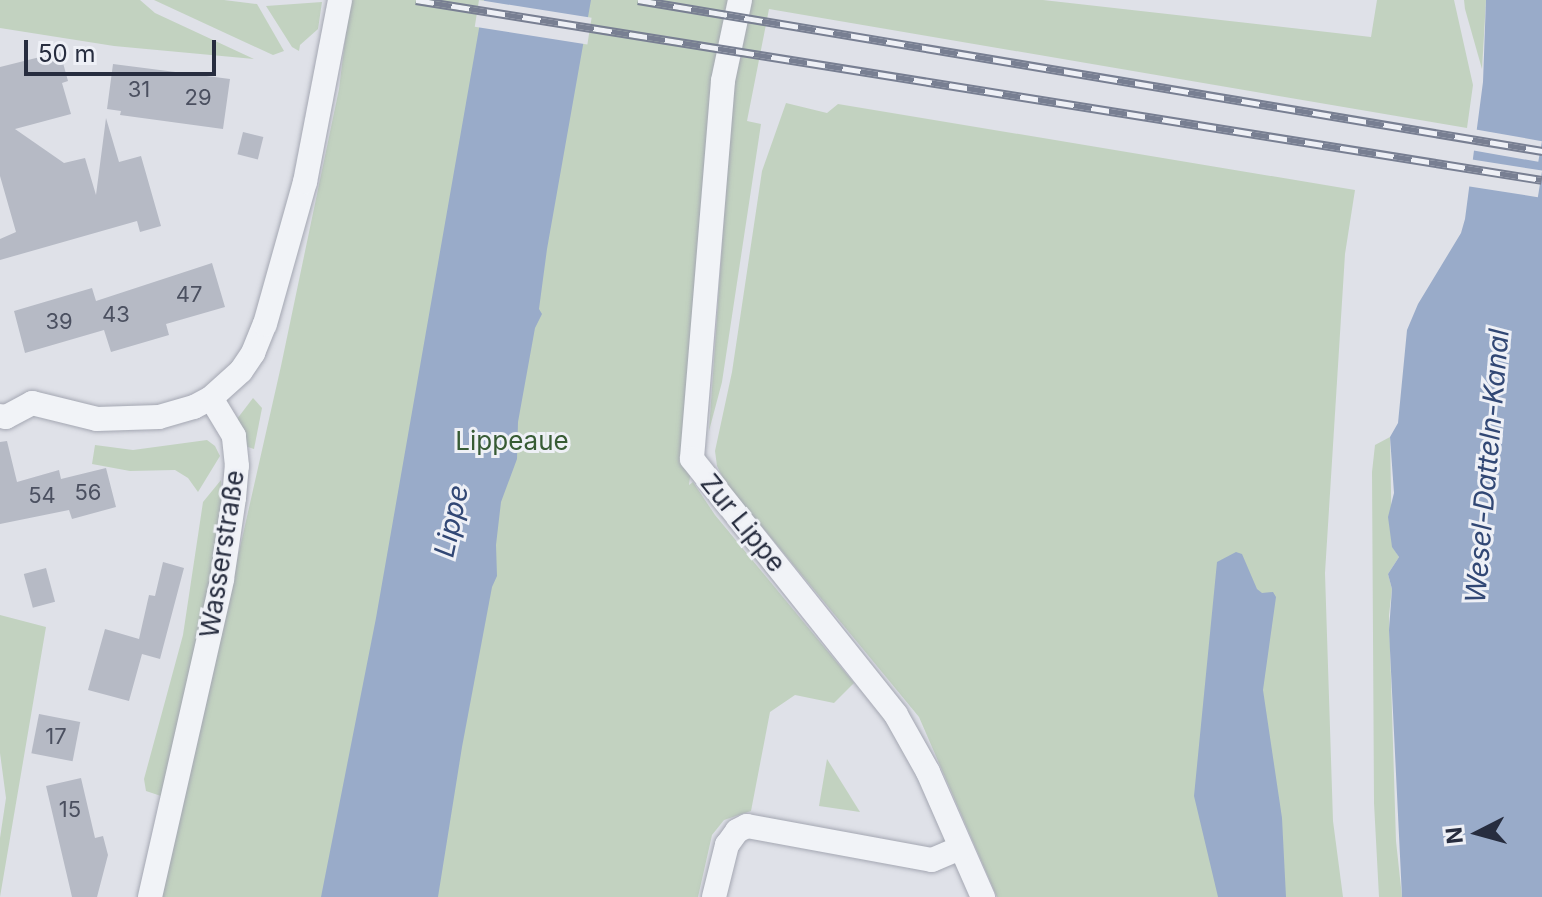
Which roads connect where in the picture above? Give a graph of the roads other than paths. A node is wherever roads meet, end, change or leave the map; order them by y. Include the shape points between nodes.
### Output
1 (340, 0) edge
2 (740, 0) edge
3 (211, 398) junction
4 (0, 416) edge
5 (960, 848) junction
6 (150, 897) edge
7 (714, 897) edge
8 (983, 897) edge

1 - 3 street via 305,182 265,324 241,371
2 - 5 street, Zur Lippe via 723,81 692,459 896,715 928,772
3 - 4 street via 159,417 128,420 97,419 32,403
3 - 6 street, Wasserstraße via 234,436 234,498 222,579
5 - 7 street via 932,860 747,826 727,845
5 - 8 street, Zur Lippe

